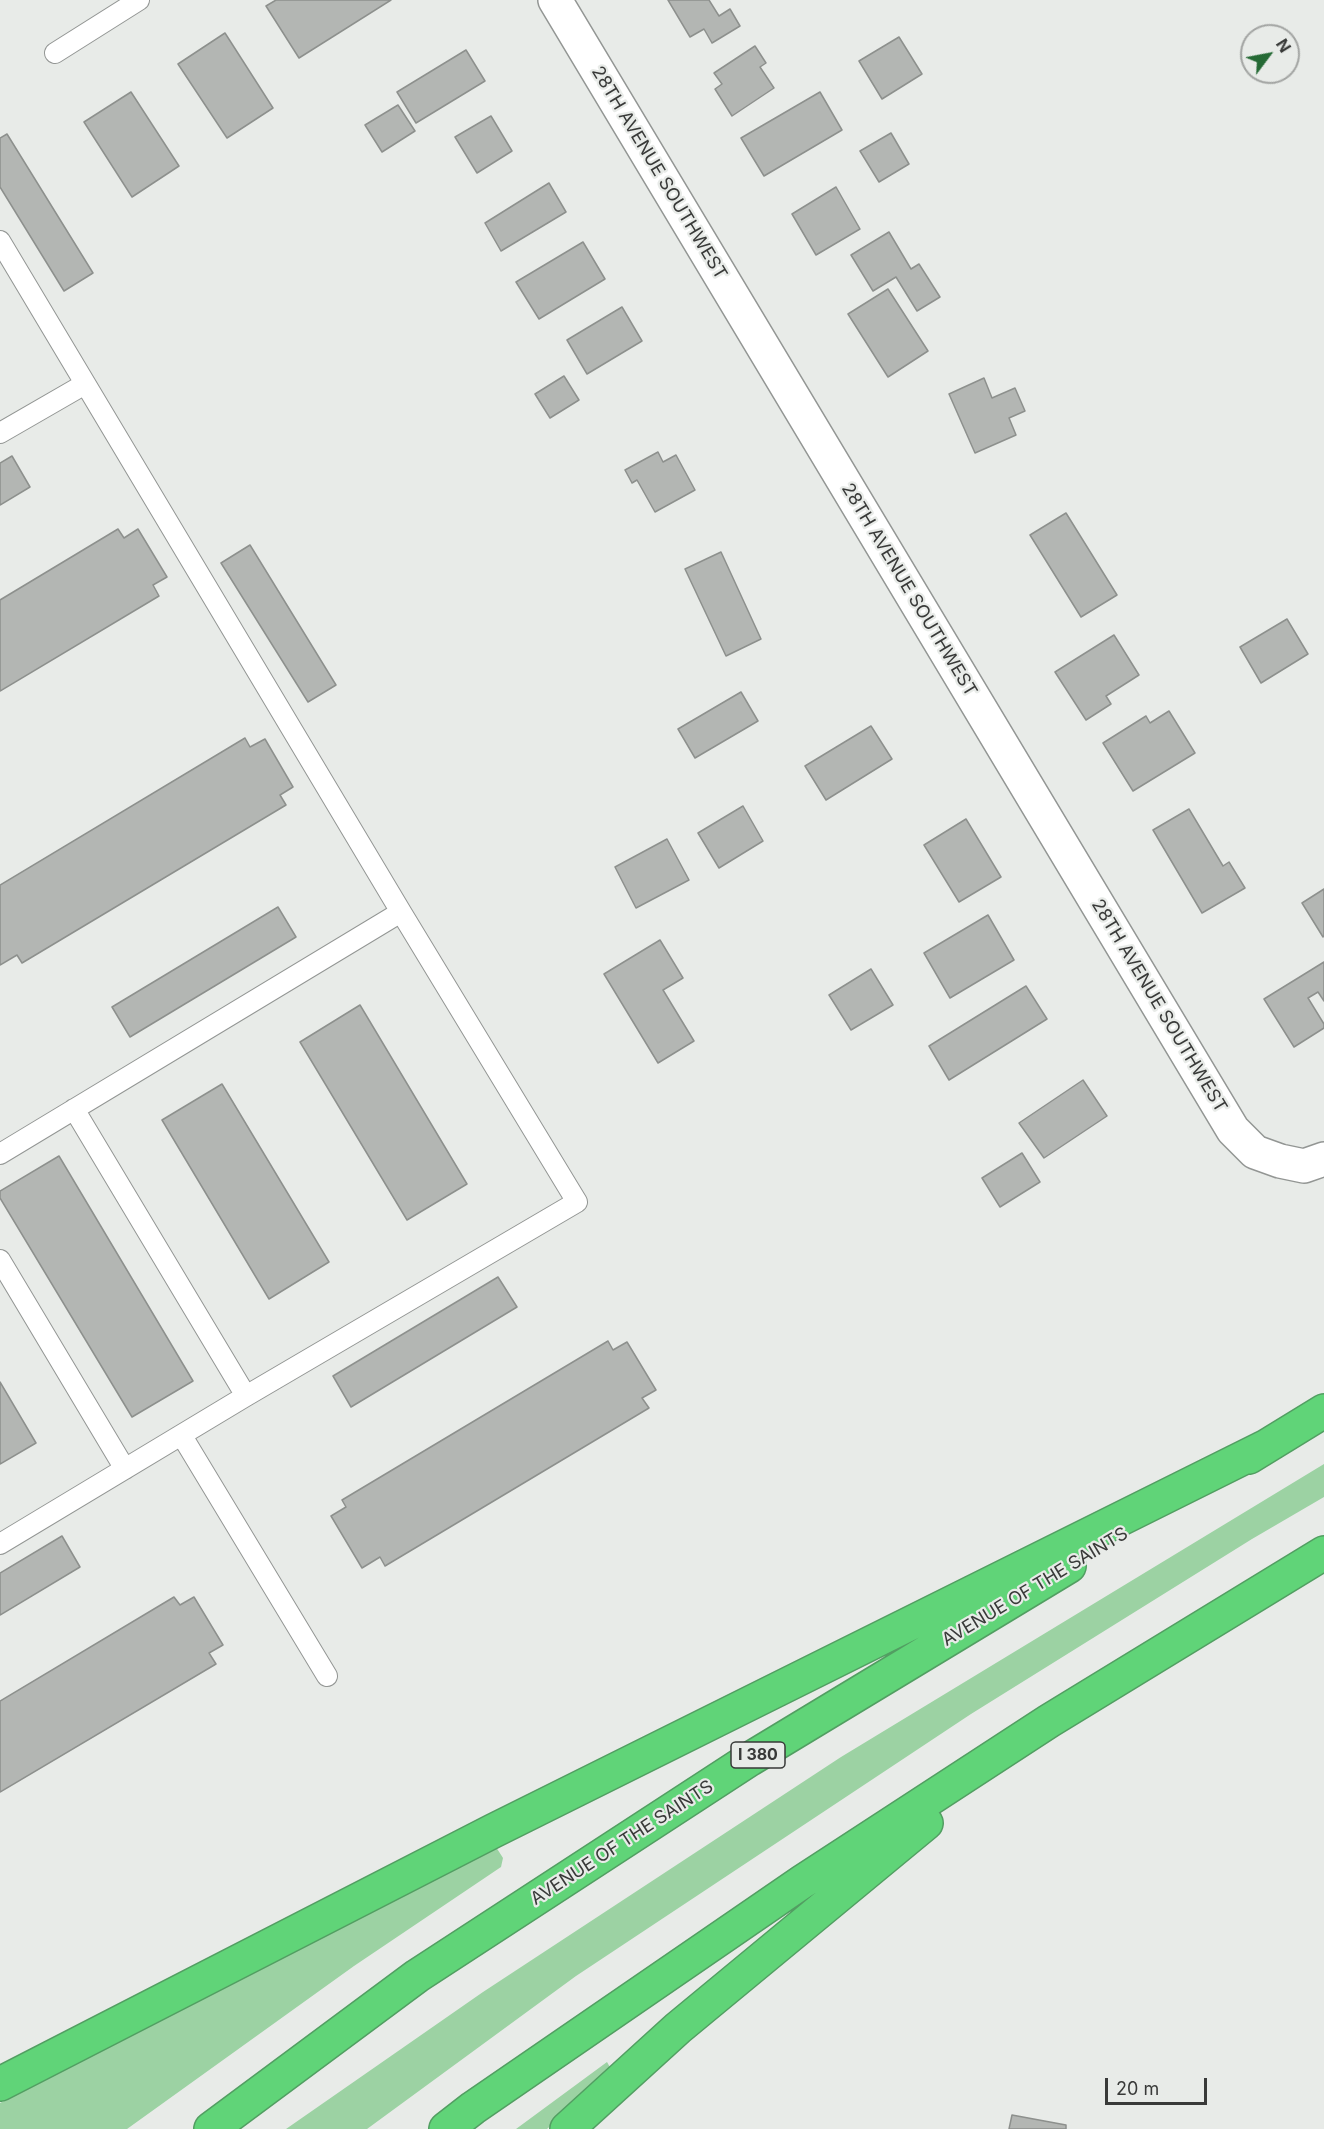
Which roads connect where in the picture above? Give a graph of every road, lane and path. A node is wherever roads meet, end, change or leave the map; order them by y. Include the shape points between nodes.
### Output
1 (140, 0) edge
2 (555, 0) edge
3 (55, 53) dead end
4 (0, 241) edge
5 (85, 384) junction
6 (0, 433) edge
7 (401, 912) junction
8 (74, 1109) junction
9 (0, 1154) edge
10 (1324, 1160) edge
11 (0, 1260) edge
12 (246, 1396) junction
13 (1324, 1411) edge
14 (182, 1436) junction
15 (1267, 1446) junction
16 (125, 1469) junction
17 (0, 1544) edge
18 (1324, 1553) edge
19 (327, 1676) dead end
20 (1048, 1721) junction
21 (0, 2084) edge
22 (211, 2129) edge
23 (446, 2129) edge
24 (567, 2129) edge

1 - 3 lane
2 - 10 street, 28TH AVENUE SOUTHWEST via 1233,1130 1255,1152 1280,1161 1304,1166
4 - 5 lane
5 - 6 lane
5 - 7 lane
7 - 8 lane
7 - 12 lane via 577,1202
8 - 9 lane
8 - 12 lane
11 - 16 lane
12 - 14 lane
13 - 15 highway, AVENUE OF THE SAINTS / I 380
14 - 16 lane
14 - 19 lane
15 - 21 highway via 493,1831
15 - 22 highway, AVENUE OF THE SAINTS / I 380 via 750,1759 417,1976
16 - 17 lane
18 - 20 highway
20 - 23 highway via 793,1889
20 - 24 highway via 678,2028

